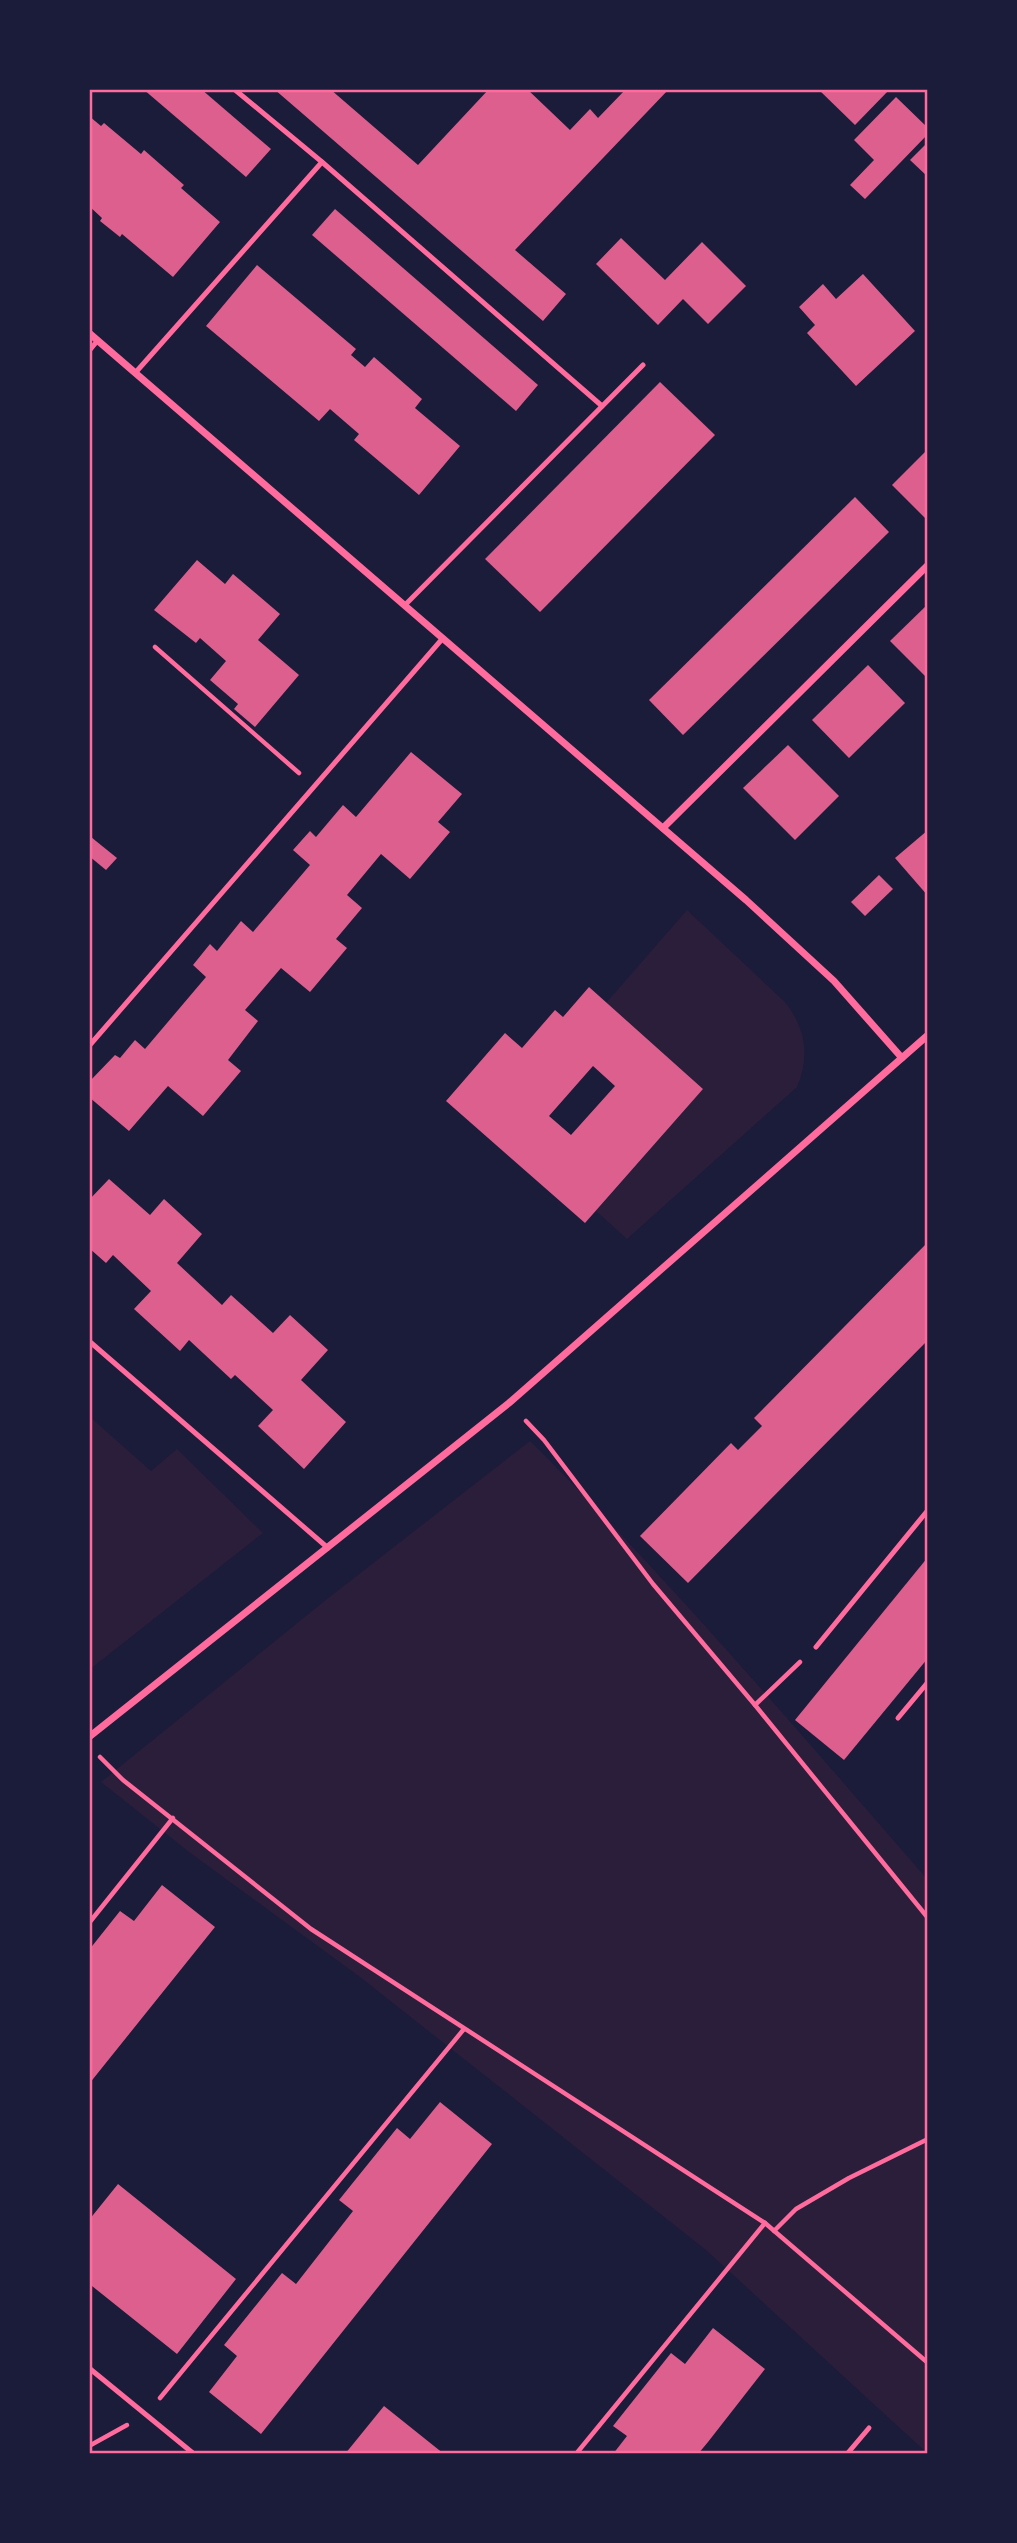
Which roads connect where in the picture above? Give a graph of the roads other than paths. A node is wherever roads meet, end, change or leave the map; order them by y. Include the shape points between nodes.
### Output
1 (234, 89) edge
2 (322, 162) junction
3 (89, 333) edge
4 (98, 340) junction
5 (89, 351) edge
6 (643, 365) dead end
7 (136, 372) junction
8 (602, 406) junction
9 (928, 565) edge
10 (405, 605) junction
11 (443, 638) junction
12 (663, 828) junction
13 (928, 1035) edge
14 (89, 1046) edge
15 (902, 1058) junction
16 (89, 1341) edge
17 (928, 1510) edge
18 (328, 1548) junction
19 (816, 1647) road end
20 (928, 1682) edge
21 (898, 1718) dead end
22 (89, 1737) edge
23 (89, 2368) edge
24 (869, 2428) dead end
25 (194, 2454) edge
26 (847, 2454) edge

1 - 2 lane
2 - 7 lane
2 - 8 lane
3 - 4 street
4 - 5 lane
4 - 7 street
6 - 8 lane
7 - 10 street
8 - 10 lane
9 - 12 street
10 - 11 street
11 - 12 street
11 - 14 lane
12 - 15 street via 834,981
13 - 15 street
15 - 18 street via 509,1403
16 - 18 lane
17 - 19 lane
18 - 22 street
20 - 21 lane
23 - 25 lane
24 - 26 lane

